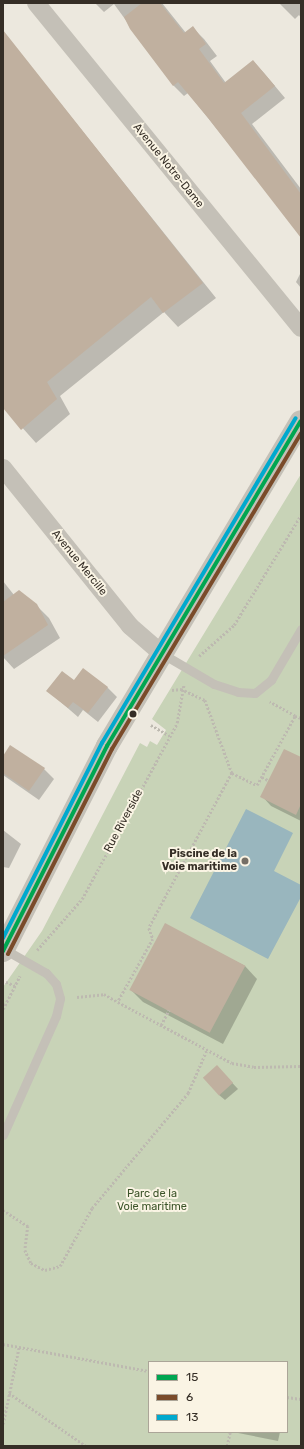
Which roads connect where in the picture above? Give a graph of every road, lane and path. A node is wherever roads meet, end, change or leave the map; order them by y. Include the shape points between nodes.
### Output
1 (36, 3) edge
2 (301, 328) edge
3 (301, 421) edge
4 (3, 468) edge
5 (301, 515) edge
6 (301, 629) edge
7 (160, 652) junction
8 (198, 656) dead end
9 (182, 688) junction
10 (172, 690) dead end
11 (288, 712) dead end
12 (295, 716) junction
13 (301, 718) edge
14 (151, 725) dead end
15 (170, 736) junction
16 (232, 773) junction
17 (262, 777) junction
18 (268, 780) dead end
19 (39, 936) dead end
20 (45, 940) junction
21 (41, 944) dead end
22 (3, 949) edge
23 (18, 978) dead end
24 (6, 982) dead end
25 (16, 986) junction
26 (77, 997) dead end
27 (118, 1002) junction
28 (3, 1009) edge
29 (169, 1010) dead end
30 (161, 1025) junction
31 (207, 1049) junction
32 (301, 1066) edge
33 (3, 1135) edge
34 (3, 1210) edge
35 (3, 1344) edge
36 (19, 1347) junction
37 (148, 1371) edge
38 (9, 1393) junction
39 (288, 1397) edge
40 (301, 1399) edge
41 (3, 1424) edge
42 (230, 1433) edge
43 (86, 1446) edge
44 (227, 1446) edge

1 - 2 street, Avenue Notre-Dame
3 - 7 street
4 - 7 street, Avenue Mercille via 130,626
5 - 8 path via 241,615 223,637
6 - 7 lane via 271,680 255,693 238,692 214,684
7 - 22 street via 85,787
9 - 10 path
9 - 15 path, Rue Riverside via 180,716
9 - 16 path via 205,700
11 - 12 path
12 - 13 path
12 - 17 path
14 - 15 path
15 - 20 path, Rue Riverside via 73,914
16 - 17 path via 257,785
16 - 27 path via 149,928 153,939
17 - 18 path
19 - 20 path
20 - 21 path, Rue Riverside
22 - 33 lane via 46,973 56,984 60,998 56,1016
23 - 25 path
24 - 25 path
25 - 28 path
26 - 27 path via 104,994
27 - 30 path
29 - 30 path
30 - 31 path
31 - 32 path via 242,1066
31 - 34 path via 188,1093 92,1208 60,1266 45,1270 31,1263 25,1250 28,1226
35 - 36 path
36 - 37 path
36 - 38 path
38 - 41 path
38 - 43 path
39 - 40 path
42 - 44 path

